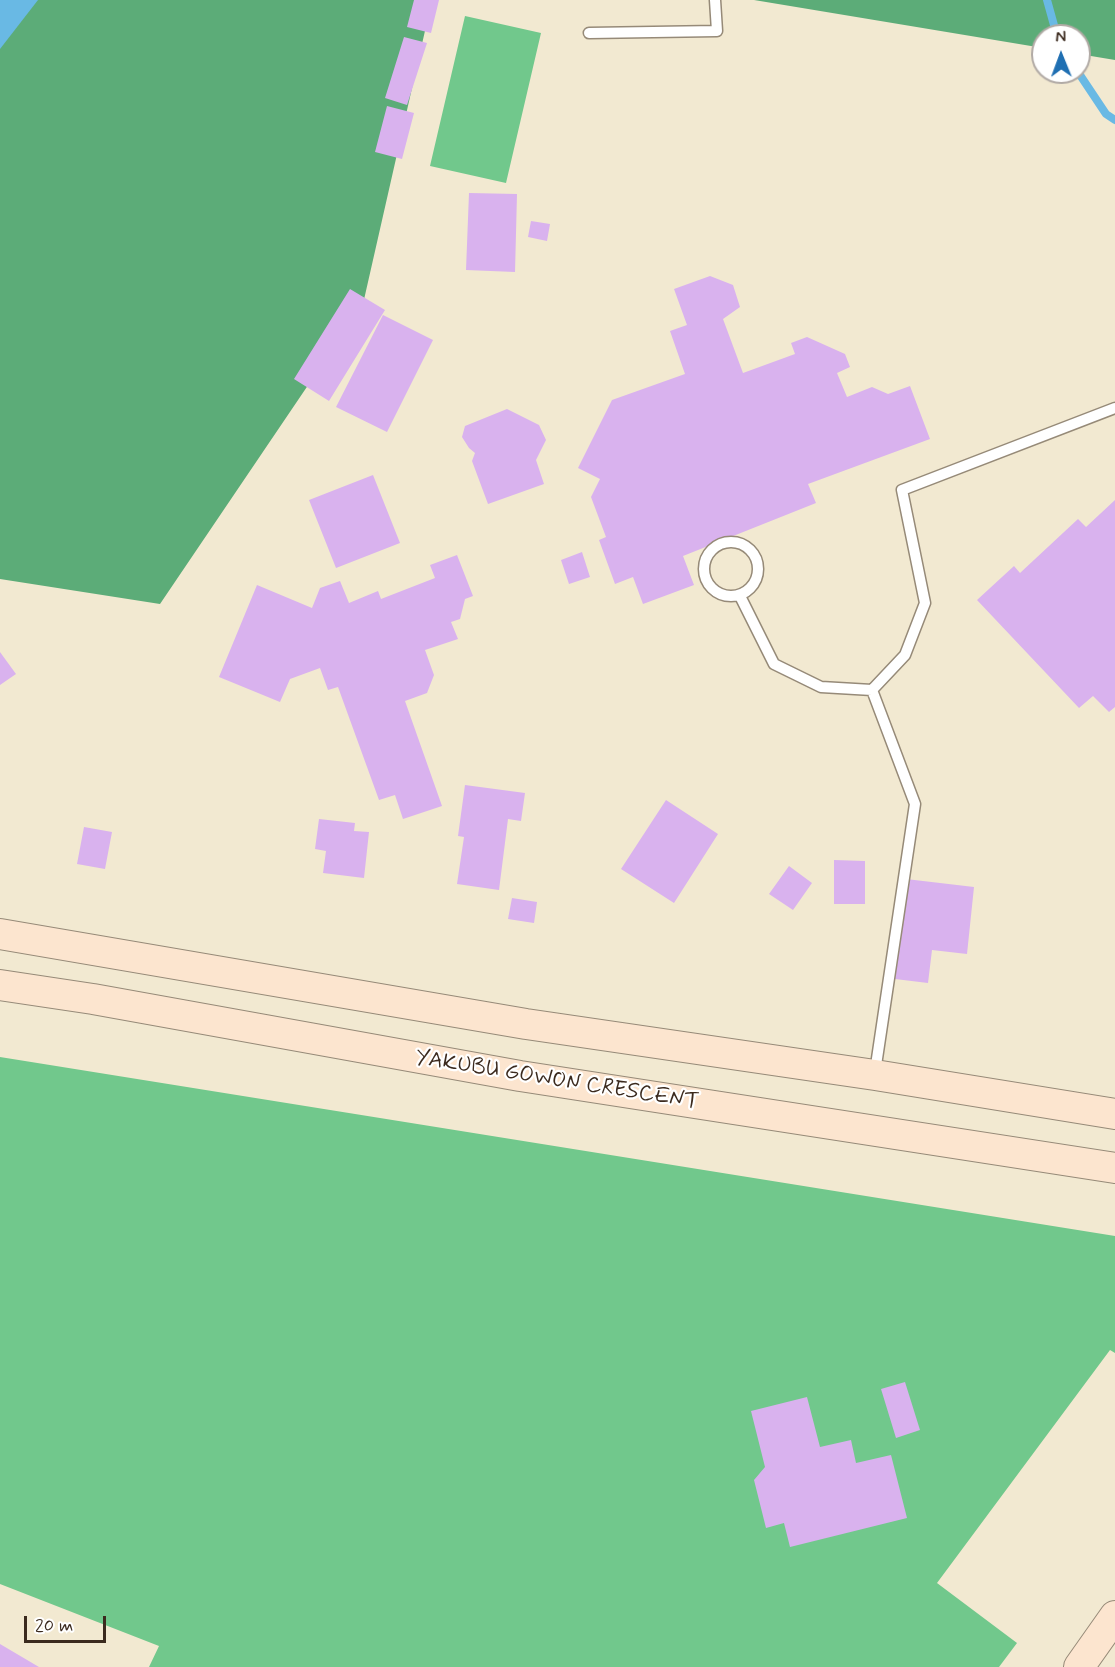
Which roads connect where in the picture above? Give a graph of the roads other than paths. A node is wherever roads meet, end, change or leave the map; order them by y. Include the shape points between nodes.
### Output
1 (715, 0) edge
2 (589, 33) dead end
3 (1115, 408) edge
4 (740, 596) junction
5 (872, 690) junction
6 (0, 934) edge
7 (0, 985) edge
8 (875, 1075) junction
9 (1115, 1114) edge
10 (1115, 1168) edge
11 (1115, 1616) edge
12 (1079, 1667) edge

1 - 2 lane via 717,31
3 - 5 lane via 902,490 925,603 905,655
4 - 4 lane via 754,586 759,568 753,552 737,542 719,544 705,557 703,575 712,591
4 - 5 lane via 774,664 821,687
5 - 8 lane via 915,804
6 - 8 street via 526,1024
7 - 10 street, YAKUBU GOWON CRESCENT via 520,1076
8 - 9 street
11 - 12 street

